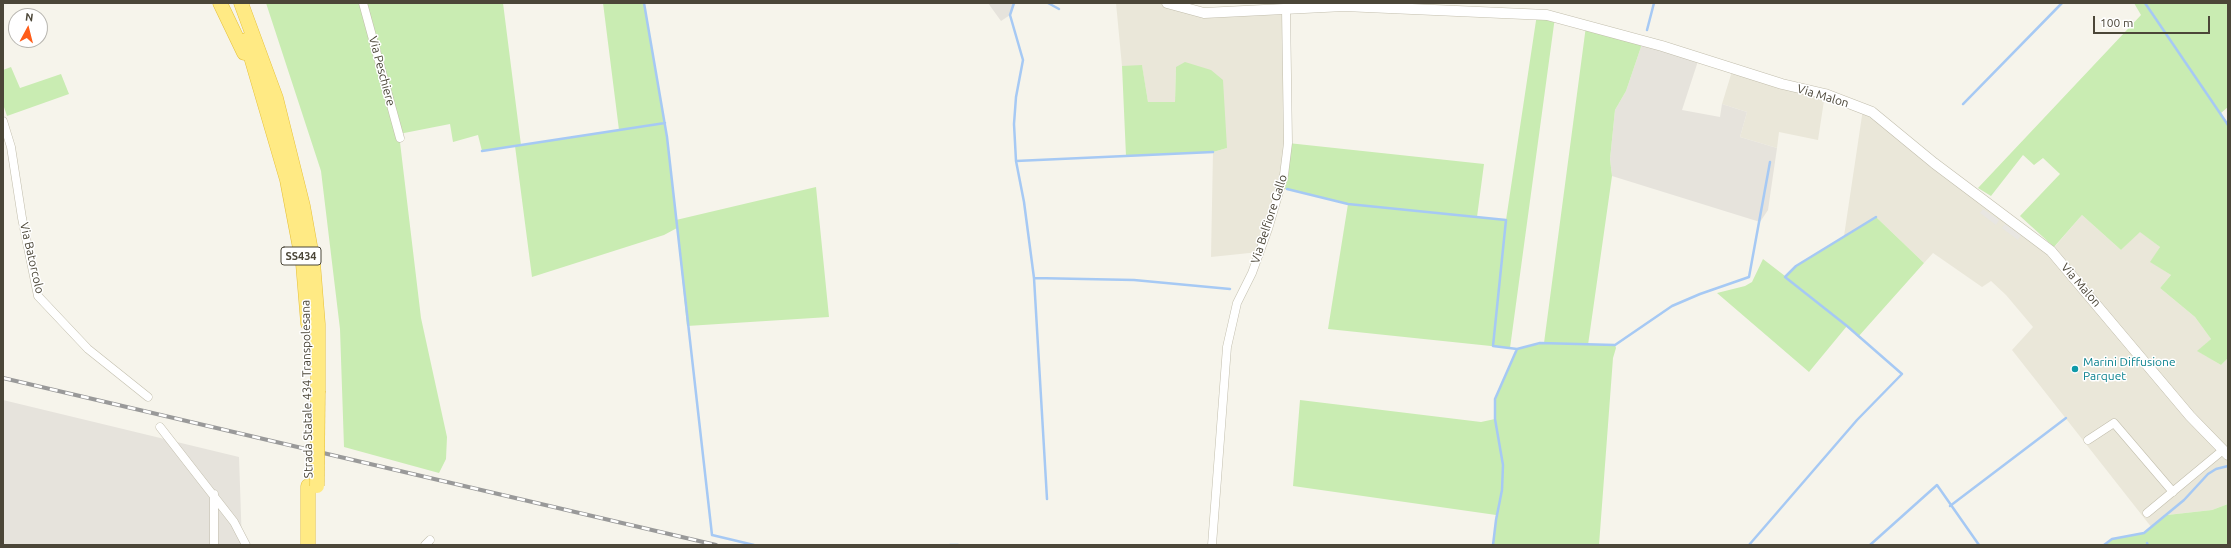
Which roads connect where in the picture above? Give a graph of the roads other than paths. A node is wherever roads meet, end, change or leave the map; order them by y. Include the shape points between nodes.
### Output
1 (220, 3) edge
2 (232, 3) edge
3 (241, 3) edge
4 (249, 3) edge
5 (363, 3) edge
6 (1167, 3) edge
7 (1286, 9) junction
8 (261, 88) junction
9 (3, 121) edge
10 (287, 138) junction
11 (400, 138) dead end
12 (314, 390) junction
13 (148, 397) dead end
14 (160, 427) dead end
15 (2088, 440) dead end
16 (2225, 453) edge
17 (313, 486) junction
18 (2172, 492) junction
19 (214, 494) junction
20 (2147, 513) dead end
21 (214, 545) edge
22 (246, 545) edge
23 (308, 545) edge
24 (317, 545) edge
25 (1212, 545) edge

1 - 8 highway
2 - 8 highway, Strada Statale 434 Transpolesana / SS434
3 - 10 highway, SS434 via 265,65
4 - 10 highway via 279,89 288,123
5 - 11 street, Via Peschiere
6 - 7 street via 1204,13
7 - 16 street, Via Malon via 1344,6 1547,15 1662,46 1782,84 1825,94 1872,112 1934,163 2051,251 2190,416
7 - 25 street, Via Belfiore Gallo via 1288,143 1284,175 1254,266 1237,303 1227,347
8 - 12 highway, Strada Statale 434 Transpolesana / SS434 via 287,180 303,264
9 - 13 street, Via Batorcolo via 11,147 38,296 88,349
10 - 12 highway, Strada Statale 434 Transpolesana / SS434 via 313,262 318,324
12 - 17 highway, Strada Statale 434 Transpolesana / SS434, bridge
14 - 19 street
15 - 18 street via 2114,423
16 - 18 street
17 - 23 highway, Strada Statale 434 Transpolesana / SS434
17 - 24 highway, Strada Statale 434 Transpolesana / SS434
18 - 20 street
19 - 21 street
19 - 22 street via 234,522

